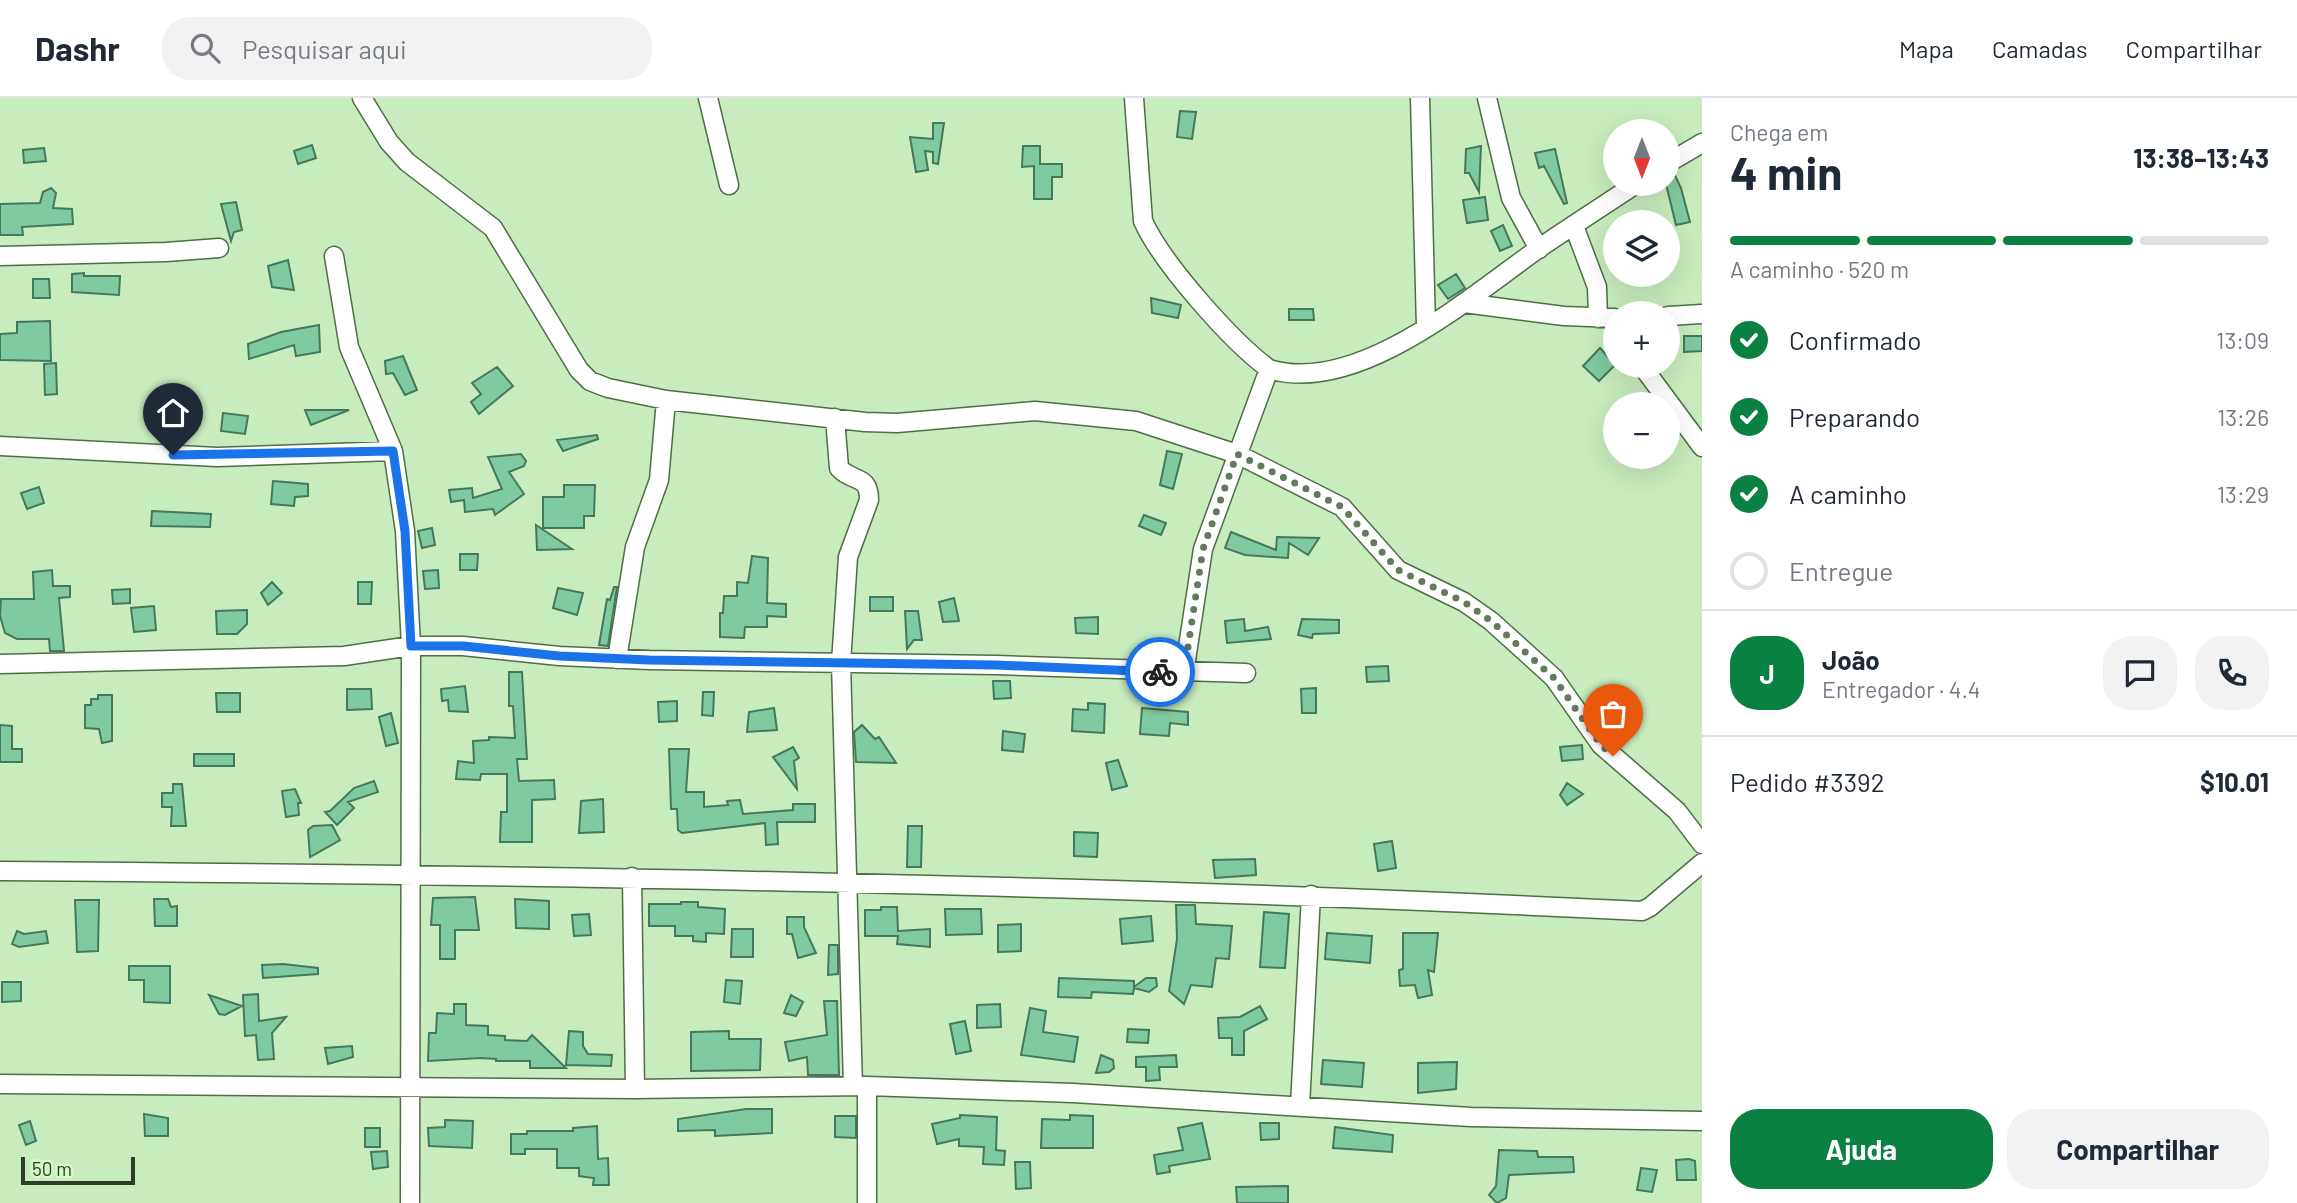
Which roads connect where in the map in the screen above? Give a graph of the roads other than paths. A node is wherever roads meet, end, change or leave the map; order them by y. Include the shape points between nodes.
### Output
1 (362, 98) edge
2 (708, 98) edge
3 (1134, 98) edge
4 (1420, 98) edge
5 (1487, 98) edge
6 (1702, 143) edge
7 (1680, 156) edge
8 (729, 185) dead end
9 (1618, 196) edge
10 (1574, 226) junction
11 (219, 247) dead end
12 (1539, 249) junction
13 (0, 256) edge
14 (334, 256) dead end
15 (1464, 303) junction
16 (1603, 303) edge
17 (1702, 314) edge
18 (1680, 315) edge
19 (1603, 319) edge
20 (1426, 327) junction
21 (1269, 369) junction
22 (1651, 378) edge
23 (666, 400) junction
24 (835, 418) junction
25 (0, 446) edge
26 (1702, 447) edge
27 (393, 451) junction
28 (1237, 454) junction
29 (411, 646) junction
30 (617, 659) junction
31 (841, 663) junction
32 (0, 664) edge
33 (1184, 673) junction
34 (1246, 673) dead end
35 (1702, 844) edge
36 (1702, 863) edge
37 (0, 871) edge
38 (413, 874) junction
39 (632, 877) junction
40 (849, 882) junction
41 (1311, 895) junction
42 (0, 1084) edge
43 (860, 1086) junction
44 (412, 1088) junction
45 (635, 1089) junction
46 (1300, 1106) junction
47 (1702, 1121) edge
48 (410, 1203) edge
49 (867, 1203) edge

1 - 23 street via 407,162 493,228 590,381
2 - 8 street
3 - 21 street via 1143,220 1150,237 1230,333
4 - 20 street
5 - 12 street via 1511,198
6 - 7 street
9 - 10 street
10 - 12 street
10 - 16 street
11 - 13 street
12 - 15 street
14 - 27 street via 349,347
15 - 19 street
15 - 20 street
17 - 18 street
20 - 21 street via 1378,353 1334,369 1306,375
21 - 28 street
22 - 26 street
23 - 24 street
23 - 30 street via 659,480 635,547
24 - 28 street via 897,423 1035,411 1091,415 1136,421
24 - 31 street via 839,468 866,483 869,491 848,557
25 - 27 street via 218,457
27 - 29 street via 405,531
28 - 33 street via 1203,549
28 - 35 street via 1342,507 1398,570 1464,602 1491,621 1554,678 1601,745 1677,811
29 - 30 street
29 - 32 street via 344,656
29 - 38 street
30 - 31 street
31 - 33 street
31 - 40 street
33 - 34 street
36 - 41 street via 1642,911
37 - 38 street
38 - 39 street
38 - 44 street
39 - 40 street
39 - 45 street
40 - 41 street
40 - 43 street
41 - 46 street
42 - 44 street
43 - 45 street
43 - 46 street
43 - 49 street
44 - 45 street
44 - 48 street
46 - 47 street via 1471,1117

